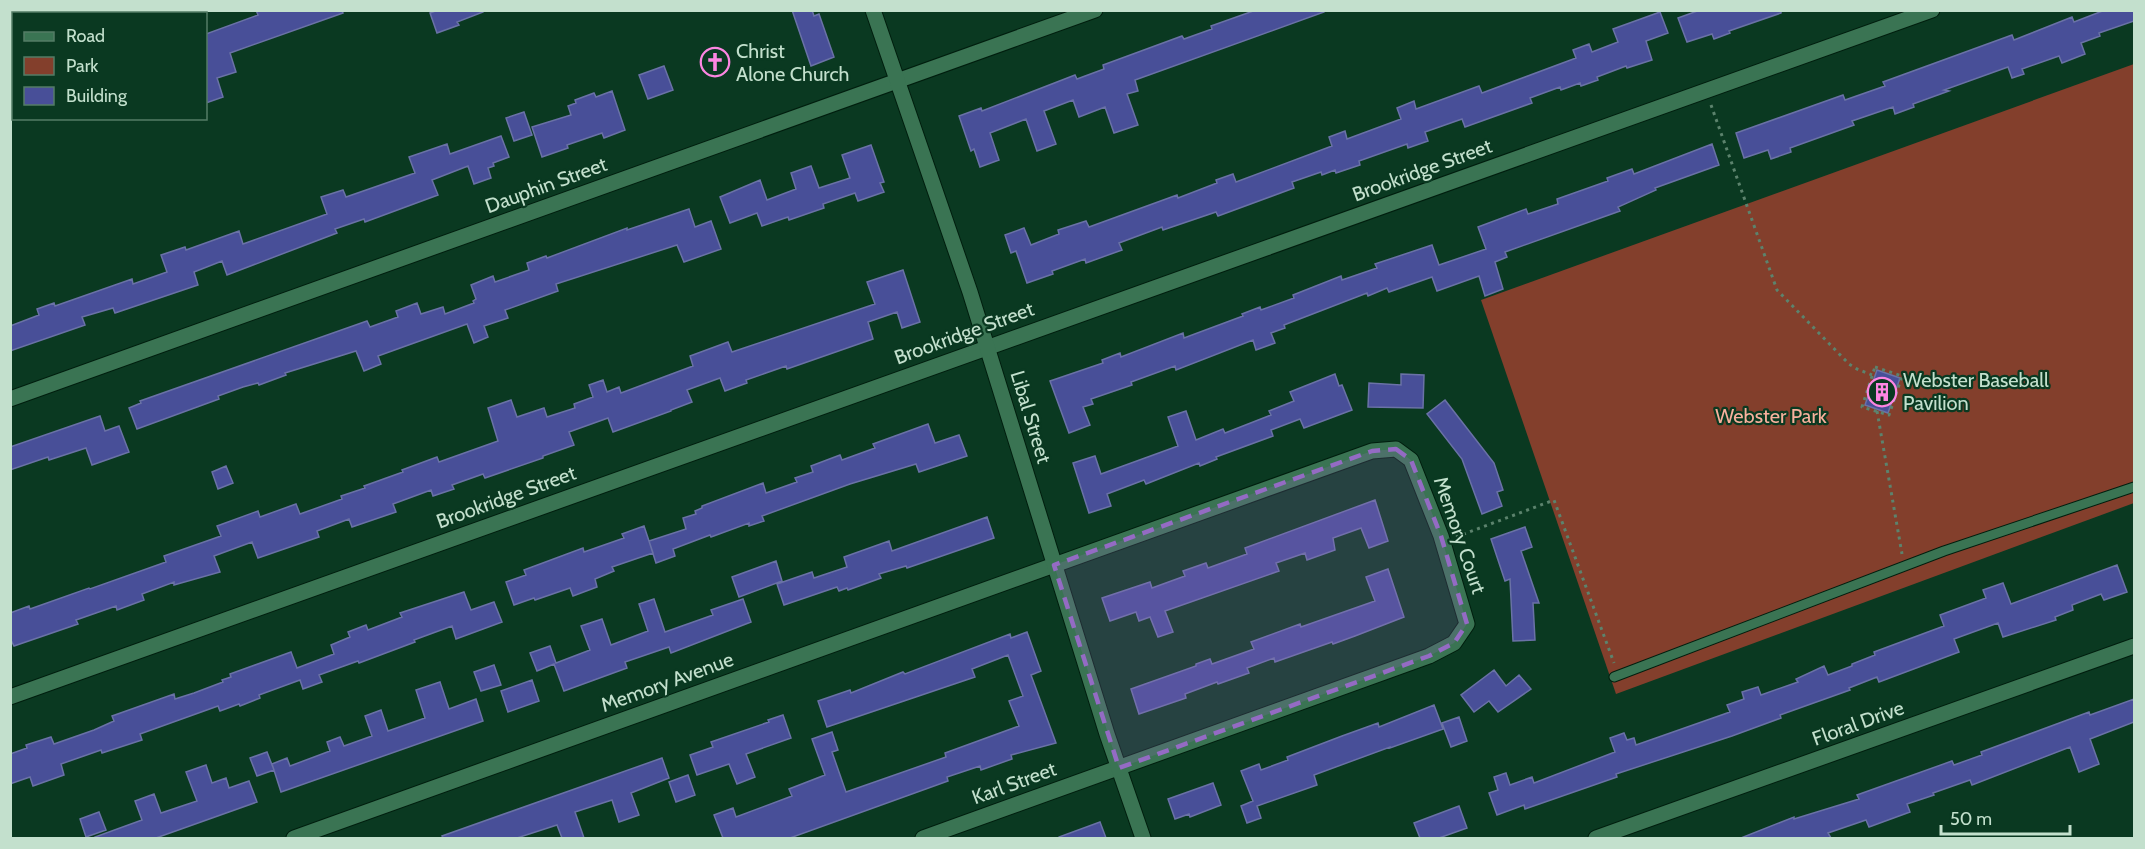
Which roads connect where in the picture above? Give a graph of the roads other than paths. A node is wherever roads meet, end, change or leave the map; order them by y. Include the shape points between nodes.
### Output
1 (873, 10) edge
2 (1095, 10) edge
3 (1932, 10) edge
4 (898, 81) junction
5 (987, 347) junction
6 (10, 399) edge
7 (2134, 488) edge
8 (1054, 565) junction
9 (2134, 646) edge
10 (1616, 676) road end
11 (10, 697) edge
12 (1119, 768) junction
13 (294, 838) edge
14 (923, 838) edge
15 (1143, 838) edge
16 (1596, 838) edge

1 - 4 street, Libal Street
2 - 4 street, Dauphin Street
3 - 5 street, Brookridge Street
4 - 5 street, Libal Street
4 - 6 street, Dauphin Street
5 - 8 street, Libal Street
5 - 11 street, Brookridge Street
7 - 10 lane via 1944,551
8 - 12 street, Libal Street
8 - 12 street, Memory Court via 1372,451 1396,449 1411,460 1443,542 1467,624 1454,643 1429,656
8 - 13 street, Memory Avenue
9 - 16 street, Floral Drive
12 - 14 street, Karl Street
12 - 15 street, Libal Street

